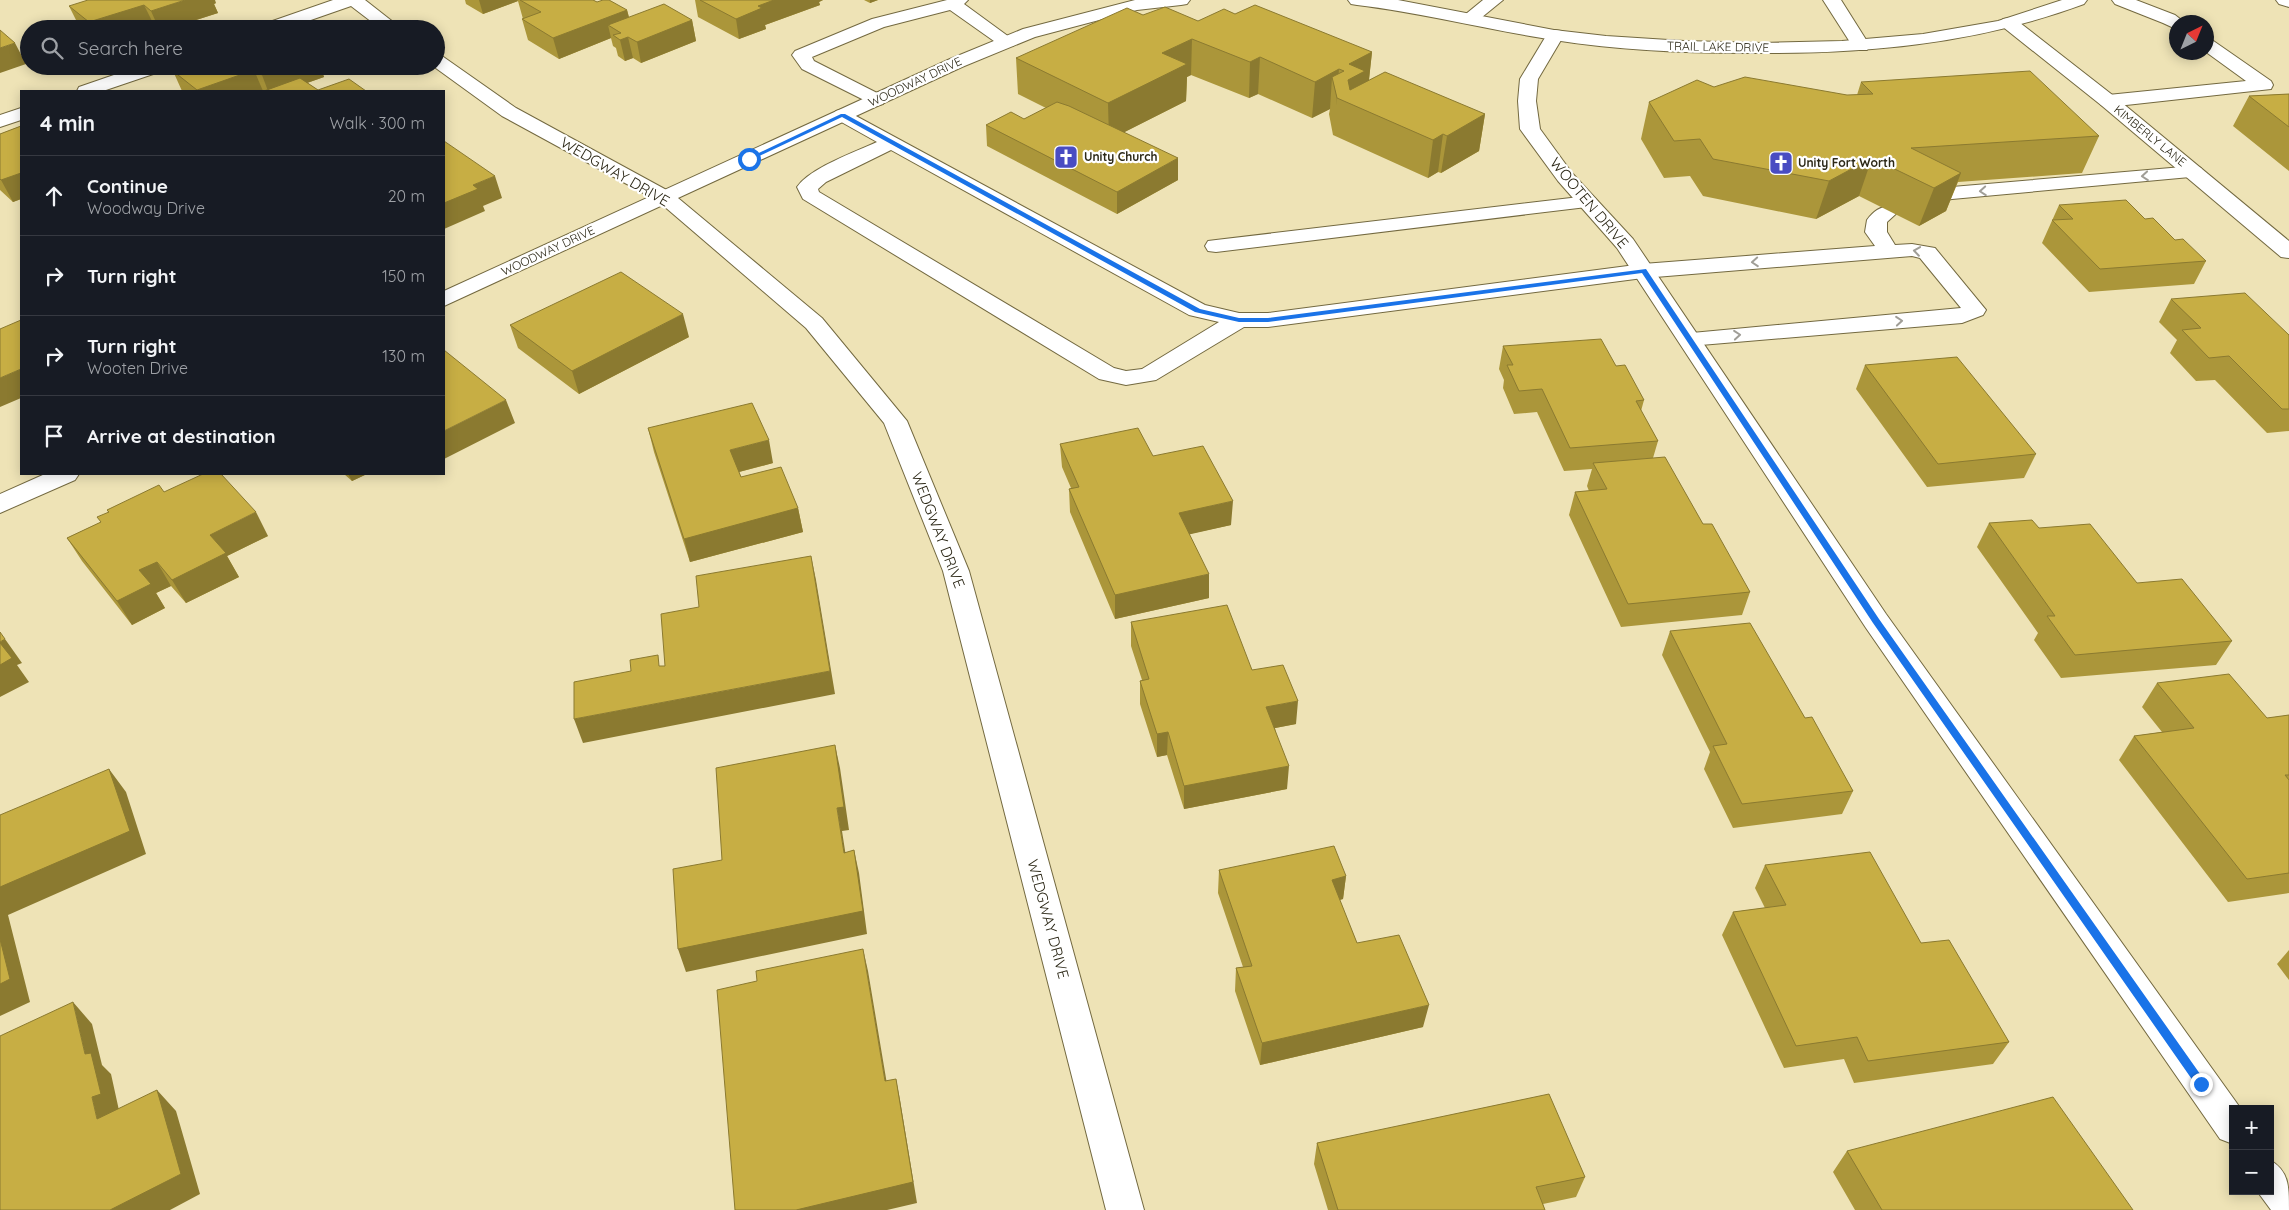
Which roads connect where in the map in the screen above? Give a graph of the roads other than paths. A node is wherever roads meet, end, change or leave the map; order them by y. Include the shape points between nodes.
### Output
1 (352, 0) edge
2 (1181, 0) edge
3 (1357, 0) edge
4 (1494, 0) edge
5 (1832, 0) edge
6 (2078, 0) edge
7 (2121, 0) edge
8 (2285, 0) edge
9 (956, 2) edge
10 (2289, 2) edge
11 (1470, 18) junction
12 (2169, 19) edge
13 (293, 20) edge
14 (381, 20) edge
15 (2009, 23) junction
16 (1555, 35) junction
17 (1007, 42) junction
18 (1861, 46) junction
19 (2214, 50) edge
20 (445, 66) edge
21 (133, 75) edge
22 (89, 90) edge
23 (876, 100) junction
24 (2108, 101) junction
25 (20, 114) edge
26 (843, 115) junction
27 (0, 121) edge
28 (891, 142) junction
29 (2194, 172) junction
30 (665, 197) junction
31 (1921, 198) edge
32 (1588, 202) junction
33 (1889, 210) edge
34 (1216, 246) dead end
35 (1889, 251) junction
36 (2289, 252) edge
37 (1643, 271) junction
38 (445, 299) edge
39 (1239, 320) junction
40 (1689, 339) junction
41 (64, 475) edge
42 (0, 504) edge
43 (2229, 1121) edge
44 (2274, 1183) edge
45 (2289, 1203) edge
46 (1125, 1210) edge

1 - 13 street
1 - 14 street
2 - 17 street, WOODWAY DRIVE via 1136,5 1028,33
3 - 11 street, TRAIL LAKE DRIVE via 1393,3
4 - 11 street
5 - 18 street
6 - 15 street, TRAIL LAKE DRIVE
7 - 12 street
8 - 10 street
9 - 17 street
9 - 23 street via 878,23 802,55 808,65
11 - 16 street, TRAIL LAKE DRIVE
15 - 18 street, TRAIL LAKE DRIVE via 1957,35
15 - 24 street, KIMBERLY LANE
16 - 18 street, TRAIL LAKE DRIVE via 1646,45 1731,48
16 - 32 street, WOOTEN DRIVE via 1529,79 1530,129
17 - 23 street, WOODWAY DRIVE
19 - 24 street via 2264,85
20 - 30 street, WEDGWAY DRIVE via 509,112
21 - 22 street
23 - 26 street, WOODWAY DRIVE
24 - 29 street, KIMBERLY LANE
25 - 27 street
26 - 28 street
26 - 30 street, WOODWAY DRIVE
28 - 39 street via 1198,310
28 - 39 street via 819,178 807,187 810,195 1106,374 1126,378 1148,375
29 -> 31 street
29 - 36 street, KIMBERLY LANE
30 - 38 street, WOODWAY DRIVE
30 - 46 street, WEDGWAY DRIVE via 814,323 895,421 956,571
32 - 34 street
32 - 37 street, WOOTEN DRIVE via 1625,244
33 - 35 street via 1878,220 1876,232
35 -> 37 street
40 -> 35 street via 1962,316 1975,310 1927,252
37 - 39 street via 1268,320
37 - 40 street, WOOTEN DRIVE
40 - 43 street, WOOTEN DRIVE via 1876,621
41 - 42 street
44 - 45 street

